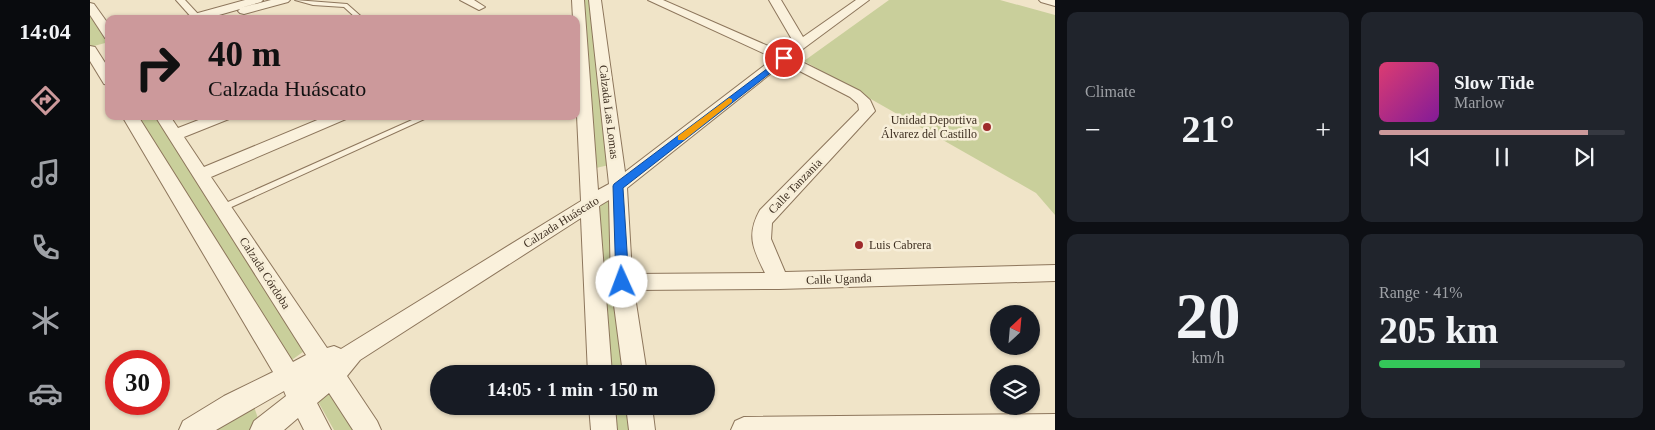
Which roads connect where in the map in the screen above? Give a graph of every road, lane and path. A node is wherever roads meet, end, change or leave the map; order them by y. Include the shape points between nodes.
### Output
1 (180, 0) edge
2 (257, 0) edge
3 (284, 0) edge
4 (298, 0) edge
5 (466, 0) edge
6 (578, 0) edge
7 (595, 0) edge
8 (654, 0) edge
9 (775, 0) edge
10 (863, 0) edge
11 (1045, 0) edge
12 (1055, 3) edge
13 (90, 6) edge
14 (480, 7) dead end
15 (191, 15) edge
16 (221, 15) edge
17 (356, 15) edge
18 (579, 15) edge
19 (105, 30) edge
20 (580, 34) edge
21 (105, 44) edge
22 (801, 44) junction
23 (105, 50) edge
24 (91, 52) edge
25 (784, 58) junction
26 (105, 74) edge
27 (132, 120) edge
28 (165, 120) edge
29 (217, 120) edge
30 (331, 120) edge
31 (419, 120) edge
32 (179, 143) junction
33 (158, 162) junction
34 (200, 174) junction
35 (618, 186) junction
36 (590, 204) junction
37 (222, 208) junction
38 (1055, 273) edge
39 (779, 281) junction
40 (622, 282) junction
41 (599, 365) edge
42 (634, 365) edge
43 (327, 367) junction
44 (289, 377) junction
45 (301, 400) junction
46 (603, 415) edge
47 (640, 415) edge
48 (1055, 427) edge
49 (192, 430) edge
50 (263, 430) edge
51 (318, 430) edge
52 (368, 430) edge
53 (604, 430) edge
54 (642, 430) edge
55 (744, 430) edge

1 - 15 street
2 - 16 street
3 - 16 street
4 - 17 lane via 345,5
5 - 14 street
6 - 18 street, Calzada Las Lomas
7 - 35 street, Calzada Las Lomas
8 - 25 street
9 - 22 street
10 - 22 street
11 - 12 street
13 - 19 street
20 - 36 street, Calzada Las Lomas
21 - 24 street
22 - 25 street
23 - 24 street
24 - 26 street
25 - 35 street, Calzada Huáscato
25 - 39 street, Calle Tanzania via 855,94 865,103 867,111 761,225 761,238
27 - 33 street
28 - 32 street, Calzada Córdoba
29 - 32 street
30 - 34 street
31 - 37 lane
32 - 33 street
32 - 34 street, Calzada Córdoba
33 - 44 street
34 - 37 street, Calzada Córdoba
35 - 36 street, Calzada Huáscato
35 - 40 street, Calzada Las Lomas
36 - 41 street, Calzada Las Lomas
36 - 43 street, Calzada Huáscato
37 - 43 street, Calzada Córdoba
38 - 39 street, Calle Uganda
39 - 40 street, Calle Uganda
40 - 42 street, Calzada Las Lomas
43 - 44 street, Calzada Huáscato
43 - 45 street, Calzada Huáscato
43 - 52 street, Calzada Córdoba
44 - 45 street
44 - 49 street, Calzada Huáscato
45 - 50 street, Calzada Huáscato
45 - 51 street
46 - 53 street
47 - 54 street
48 - 55 street

